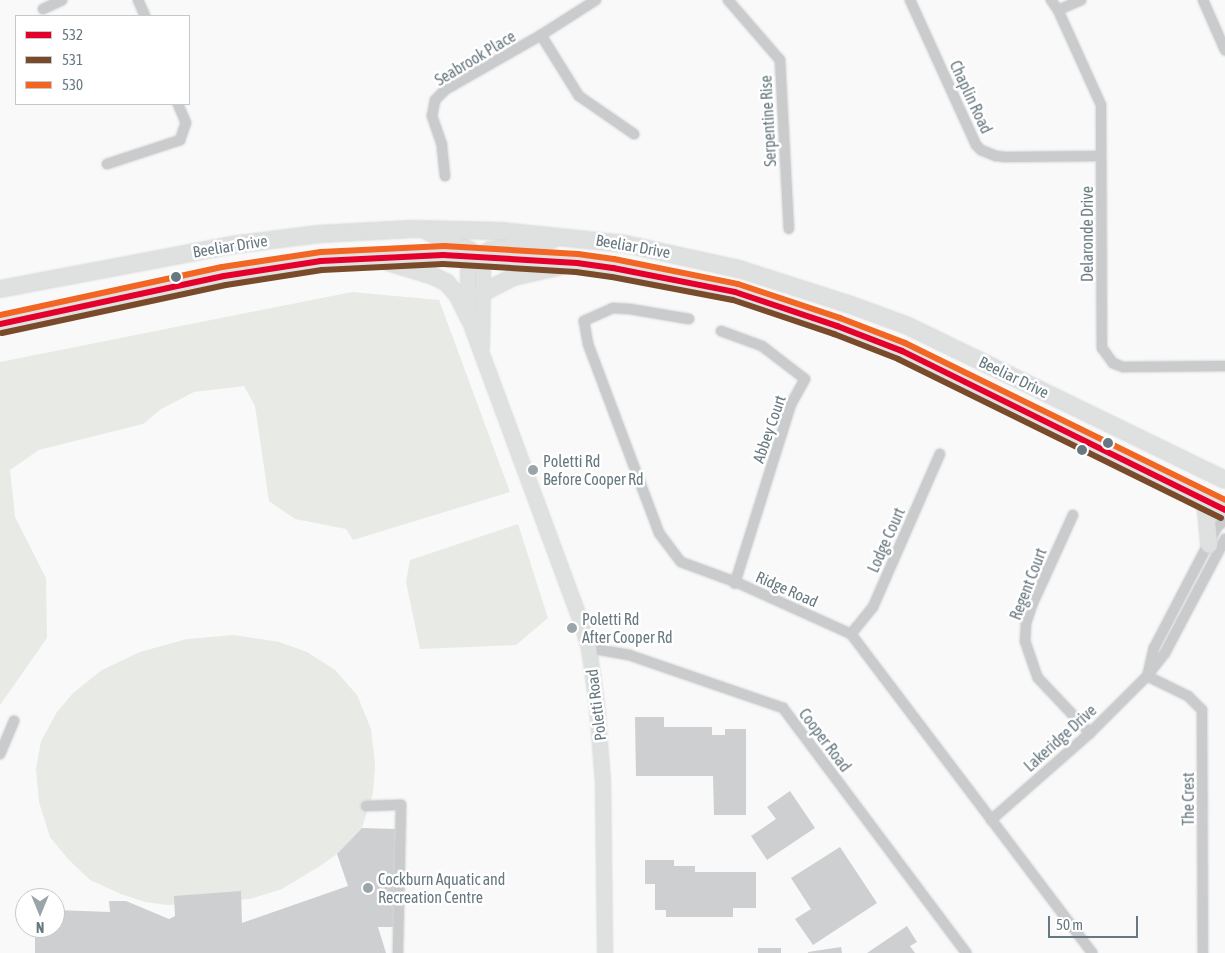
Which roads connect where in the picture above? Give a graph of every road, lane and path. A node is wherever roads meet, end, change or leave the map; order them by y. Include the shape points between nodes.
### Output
1 (62, 0) edge
2 (138, 0) edge
3 (596, 0) edge
4 (728, 0) edge
5 (910, 0) edge
6 (1051, 0) edge
7 (1081, 0) edge
8 (1203, 0) edge
9 (43, 9) dead end
10 (1058, 10) junction
11 (145, 15) edge
12 (541, 35) junction
13 (1225, 50) edge
14 (178, 105) edge
15 (634, 134) dead end
16 (1101, 156) junction
17 (106, 164) dead end
18 (445, 176) dead end
19 (412, 229) junction
20 (788, 229) dead end
21 (587, 238) junction
22 (478, 256) junction
23 (370, 258) junction
24 (577, 263) junction
25 (0, 289) edge
26 (482, 294) junction
27 (689, 318) dead end
28 (469, 319) junction
29 (0, 324) edge
30 (721, 331) dead end
31 (483, 356) junction
32 (1225, 366) edge
33 (940, 454) dead end
34 (1222, 482) edge
35 (1202, 499) junction
36 (1225, 510) edge
37 (1073, 515) dead end
38 (1225, 520) edge
39 (1225, 539) edge
40 (1209, 545) junction
41 (735, 583) junction
42 (851, 634) junction
43 (588, 648) junction
44 (1147, 676) junction
45 (14, 721) dead end
46 (1090, 733) junction
47 (0, 754) edge
48 (366, 806) dead end
49 (991, 820) junction
50 (398, 953) edge
51 (605, 953) edge
52 (966, 953) edge
53 (1092, 953) edge
54 (1203, 953) edge

1 - 9 street
2 - 11 street
3 - 12 street, Seabrook Place
4 - 20 street, Serpentine Rise via 780,60
5 - 16 street, Chaplin Road via 981,150 996,156
6 - 10 street, Delaronde Drive
7 - 10 street
8 - 13 street
10 - 16 street, Delaronde Drive via 1101,105
12 - 15 street via 579,96
12 - 18 street, Seabrook Place via 445,90 435,100 432,116 442,145
14 - 17 street via 186,124 180,140
16 - 32 street, Delaronde Drive via 1102,348 1113,363 1133,368
19 - 21 highway, Beeliar Drive via 500,231
19 - 22 main road via 444,238
19 - 25 highway, Beeliar Drive via 319,234 232,245
21 - 22 main road via 490,249
21 - 34 highway, Beeliar Drive via 709,260 900,323
22 - 23 highway, Beeliar Drive
22 - 24 highway, Beeliar Drive
22 - 26 main road, Poletti Road via 483,272
22 - 28 main road, Poletti Road via 468,272
23 - 28 highway via 446,282 458,296
23 - 29 highway, Beeliar Drive via 296,264 224,276
24 - 26 highway via 514,277
24 - 35 highway, Beeliar Drive via 735,292 837,326 902,351
26 - 31 main road, Poletti Road
27 - 41 street, Ridge Road via 612,308 584,321 588,344 659,533 681,562
28 - 31 main road, Poletti Road
30 - 41 street, Abbey Court via 762,346 805,379 791,404
31 - 43 main road, Poletti Road
33 - 42 street, Lodge Court via 873,607
35 - 36 highway, Beeliar Drive
35 - 40 highway
37 - 46 street, Regent Court via 1032,605 1025,641 1038,678
38 - 40 street
39 - 44 street, Lakeridge Drive via 1165,654
40 - 44 street via 1154,648
41 - 42 street, Ridge Road
42 - 49 street, Ridge Road
43 - 51 main road, Poletti Road via 597,706 603,783
43 - 52 street, Cooper Road via 629,655 783,708
44 - 46 street, Lakeridge Drive
44 - 54 street, The Crest via 1188,696 1202,710
45 - 47 street
46 - 49 street, Lakeridge Drive
48 - 50 street via 401,804
49 - 53 street, Ridge Road

